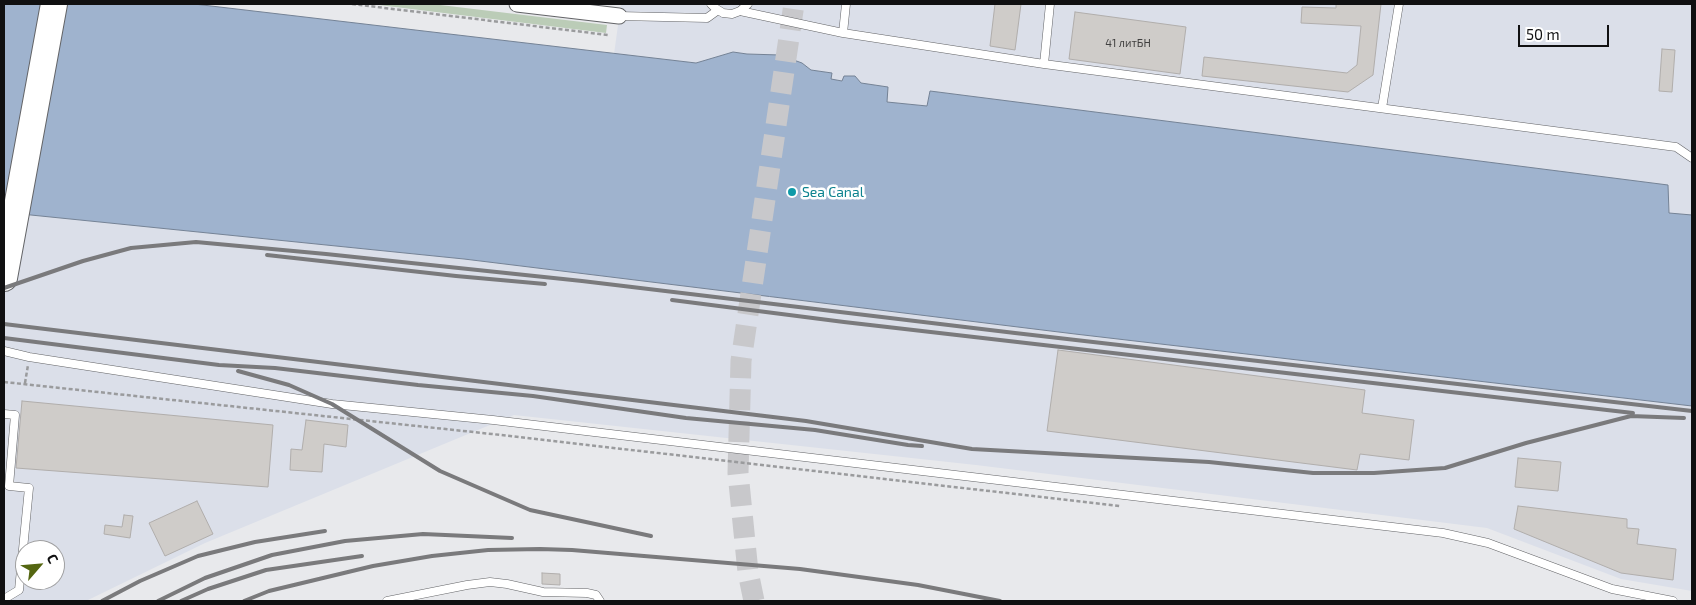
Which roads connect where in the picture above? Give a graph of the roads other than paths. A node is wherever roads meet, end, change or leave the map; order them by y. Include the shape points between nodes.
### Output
1 (40, 4) edge
2 (54, 4) edge
3 (517, 4) edge
4 (711, 4) edge
5 (748, 4) edge
6 (846, 4) edge
7 (1050, 4) edge
8 (1399, 4) edge
9 (718, 10) junction
10 (740, 11) junction
11 (619, 16) joint
12 (843, 33) junction
13 (1044, 64) junction
14 (1382, 108) junction
15 (1692, 158) edge
16 (4, 177) edge
17 (4, 278) edge
18 (4, 351) edge
19 (4, 414) edge
20 (4, 599) edge
21 (387, 601) edge
22 (600, 601) edge
23 (1673, 601) edge

1 - 16 highway
2 - 17 highway
3 - 11 street
4 - 9 lane
5 - 10 lane
6 - 12 lane
7 - 13 lane
8 - 14 lane
9 - 10 lane via 732,14
9 - 11 lane via 707,18
10 - 12 lane
12 - 13 lane
13 - 14 lane
14 - 15 lane via 1676,147
18 - 23 lane via 332,404 503,421 1443,533 1488,543 1612,589
19 - 20 lane via 15,415 9,486 29,488 19,590
21 - 22 lane via 490,582 543,592 587,593 596,595

